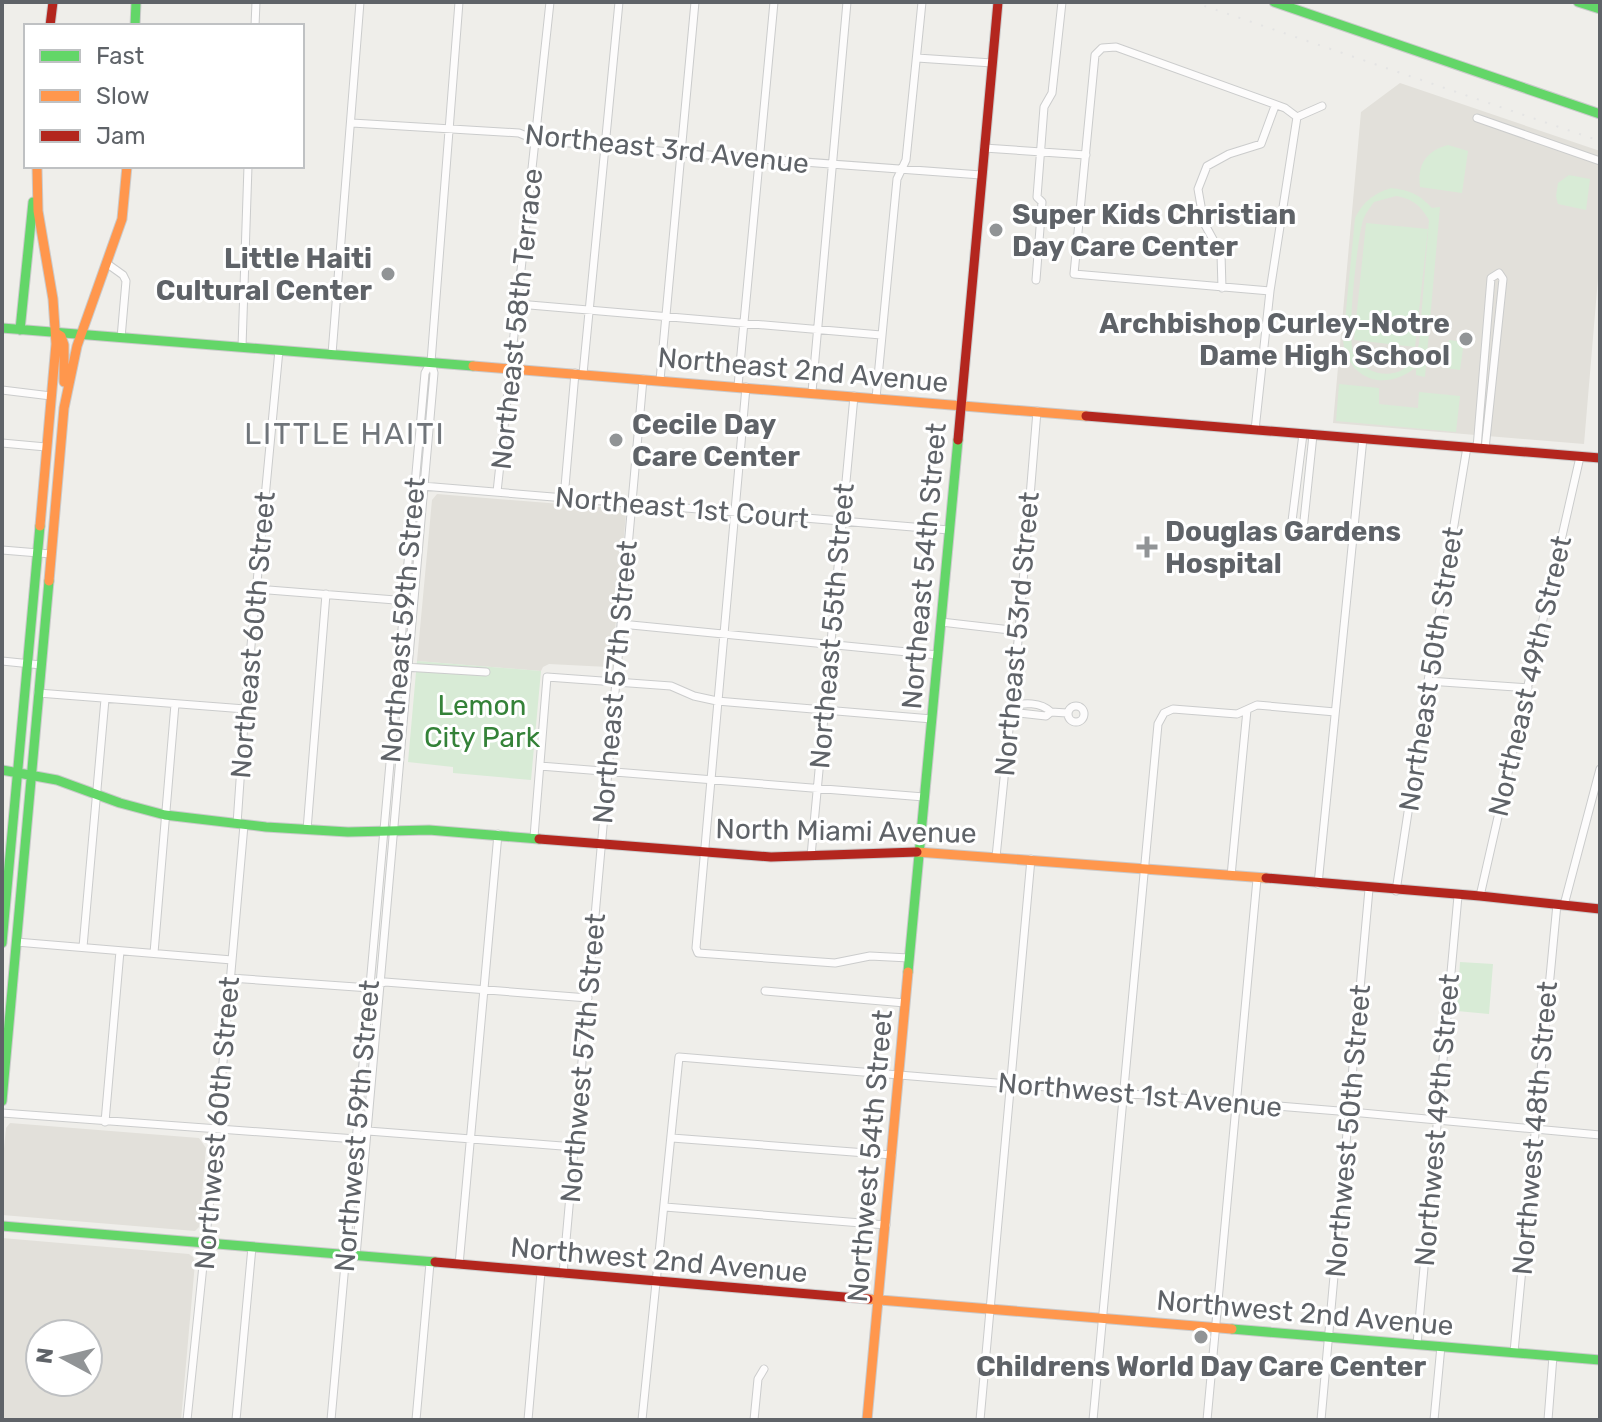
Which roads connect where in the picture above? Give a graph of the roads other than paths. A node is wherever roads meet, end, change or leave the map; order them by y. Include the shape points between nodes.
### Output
1 (53, 2) edge
2 (136, 2) edge
3 (256, 2) edge
4 (360, 2) edge
5 (459, 2) edge
6 (550, 2) edge
7 (619, 2) edge
8 (695, 2) edge
9 (774, 2) edge
10 (847, 2) edge
11 (922, 2) edge
12 (998, 2) edge
13 (1062, 2) edge
14 (1274, 2) edge
15 (1578, 2) edge
16 (1600, 9) edge
17 (50, 24) edge
18 (135, 24) edge
19 (255, 24) edge
20 (917, 58) junction
21 (992, 63) junction
22 (1275, 106) junction
23 (1322, 106) dead end
24 (1600, 114) edge
25 (1297, 117) junction
26 (1477, 118) dead end
27 (352, 123) junction
28 (450, 130) junction
29 (536, 140) junction
30 (605, 146) junction
31 (984, 148) junction
32 (1041, 152) junction
33 (682, 153) junction
34 (1086, 155) junction
35 (759, 159) junction
36 (1600, 161) edge
37 (831, 165) junction
38 (37, 168) edge
39 (127, 168) edge
40 (248, 168) edge
41 (902, 170) junction
42 (981, 175) junction
43 (36, 185) junction
44 (109, 265) junction
45 (1036, 280) dead end
46 (1222, 288) junction
47 (1270, 291) junction
48 (518, 304) junction
49 (589, 311) junction
50 (666, 316) junction
51 (744, 324) junction
52 (2, 328) edge
53 (817, 329) junction
54 (20, 330) junction
55 (56, 333) junction
56 (80, 335) junction
57 (881, 335) junction
58 (121, 338) junction
59 (242, 347) junction
60 (279, 350) junction
61 (332, 354) junction
62 (431, 362) junction
63 (510, 368) junction
64 (579, 374) junction
65 (643, 379) junction
66 (660, 380) junction
67 (742, 387) junction
68 (2, 390) edge
69 (812, 392) junction
70 (51, 396) junction
71 (854, 396) junction
72 (876, 398) junction
73 (961, 405) junction
74 (64, 408) junction
75 (1037, 411) junction
76 (1255, 430) junction
77 (1308, 434) junction
78 (1363, 438) junction
79 (2, 443) edge
80 (46, 447) junction
81 (1476, 448) junction
82 (1580, 457) junction
83 (1600, 458) edge
84 (419, 486) junction
85 (497, 492) junction
86 (564, 498) junction
87 (630, 504) junction
88 (736, 511) junction
89 (1293, 512) junction
90 (1305, 513) junction
91 (842, 522) junction
92 (949, 530) junction
93 (2, 550) edge
94 (37, 553) junction
95 (51, 554) junction
96 (256, 589) junction
97 (326, 594) junction
98 (405, 600) junction
99 (414, 601) junction
100 (941, 622) junction
101 (621, 624) junction
102 (1019, 631) junction
103 (723, 634) junction
104 (831, 643) junction
105 (938, 655) junction
106 (2, 661) edge
107 (27, 664) junction
108 (41, 665) junction
109 (399, 666) junction
110 (408, 667) junction
111 (486, 672) dead end
112 (1428, 681) junction
113 (615, 682) junction
114 (1528, 688) junction
115 (38, 693) junction
116 (105, 699) junction
117 (717, 701) junction
118 (175, 704) junction
119 (1011, 707) junction
120 (245, 709) junction
121 (1247, 710) junction
122 (825, 711) junction
123 (1335, 712) junction
124 (1067, 713) dead end
125 (932, 719) junction
126 (540, 766) junction
127 (1600, 769) edge
128 (2, 770) edge
129 (17, 772) junction
130 (607, 772) junction
131 (31, 775) junction
132 (711, 780) junction
133 (818, 789) junction
134 (97, 795) junction
135 (924, 797) junction
136 (1588, 814) junction
137 (165, 815) junction
138 (1600, 815) edge
139 (8, 817) edge
140 (241, 825) junction
141 (307, 830) junction
142 (389, 831) junction
143 (498, 834) junction
144 (534, 837) junction
145 (602, 842) junction
146 (704, 851) junction
147 (919, 851) junction
148 (811, 856) junction
149 (996, 857) junction
150 (1031, 859) junction
151 (1144, 870) junction
152 (1231, 876) junction
153 (1257, 879) junction
154 (1318, 884) junction
155 (1369, 889) junction
156 (1396, 891) junction
157 (915, 895) joint
158 (1458, 896) junction
159 (1480, 896) junction
160 (1560, 905) junction
161 (1600, 909) edge
162 (3, 911) edge
163 (19, 913) junction
164 (16, 942) junction
165 (2, 943) edge
166 (83, 947) junction
167 (120, 951) junction
168 (154, 953) junction
169 (909, 958) junction
170 (232, 960) junction
171 (230, 978) junction
172 (380, 982) junction
173 (370, 988) junction
174 (484, 988) junction
175 (765, 991) dead end
176 (588, 998) junction
177 (905, 1003) junction
178 (899, 1076) junction
179 (1012, 1084) junction
180 (1124, 1094) junction
181 (2, 1101) edge
182 (1237, 1103) junction
183 (1351, 1112) junction
184 (2, 1113) edge
185 (1436, 1120) junction
186 (105, 1122) junction
187 (1534, 1129) junction
188 (217, 1130) junction
189 (368, 1131) junction
190 (1600, 1135) edge
191 (672, 1138) junction
192 (356, 1139) junction
193 (472, 1139) junction
194 (575, 1147) junction
195 (892, 1155) junction
196 (665, 1207) junction
197 (886, 1225) junction
198 (2, 1226) edge
199 (206, 1243) junction
200 (252, 1247) junction
201 (351, 1256) junction
202 (430, 1263) junction
203 (459, 1265) junction
204 (541, 1272) junction
205 (563, 1274) junction
206 (656, 1282) junction
207 (879, 1300) junction
208 (990, 1308) junction
209 (1103, 1318) junction
210 (1216, 1327) junction
211 (1328, 1337) junction
212 (1417, 1344) junction
213 (1441, 1346) junction
214 (1514, 1352) junction
215 (1553, 1356) junction
216 (1600, 1360) edge
217 (764, 1369) dead end
218 (187, 1420) edge
219 (236, 1420) edge
220 (331, 1420) edge
221 (416, 1420) edge
222 (528, 1420) edge
223 (642, 1420) edge
224 (754, 1420) edge
225 (867, 1420) edge
226 (980, 1420) edge
227 (1093, 1420) edge
228 (1207, 1420) edge
229 (1321, 1420) edge
230 (1434, 1420) edge
231 (1548, 1420) edge

1 - 17 main road
2 - 18 main road
3 - 19 street
4 - 27 street
5 - 28 street, Northeast 59th Street
6 - 29 street, Northeast 58th Terrace
7 - 30 street
8 - 33 street
9 - 35 street
10 - 37 street
11 - 20 street
12 - 21 main road, Northeast 54th Street
13 - 32 street
14 - 24 main road
15 - 16 main road
20 - 21 street
20 - 41 street
21 - 31 main road, Northeast 54th Street
22 - 25 street
22 - 34 street via 1116,47 1102,48 1095,55
22 - 46 street via 1261,144 1207,166 1198,189 1204,223 1221,254
23 - 25 street
25 - 47 street
26 - 36 street
27 - 28 street, Northeast 3rd Avenue
27 - 61 street
28 - 29 street, Northeast 3rd Avenue via 519,133
28 - 62 street, Northeast 59th Street
29 - 30 street, Northeast 3rd Avenue
29 - 48 street, Northeast 58th Terrace
30 - 33 street, Northeast 3rd Avenue
30 - 49 street
31 - 32 street
31 - 42 main road, Northeast 54th Street
32 - 34 street
32 - 45 street
33 - 35 street, Northeast 3rd Avenue
33 - 50 street
34 - 46 street via 1074,274
35 - 37 street, Northeast 3rd Avenue
35 - 51 street
37 - 41 street, Northeast 3rd Avenue
37 - 53 street
38 - 43 main road
39 - 44 main road via 122,219
40 - 59 street
41 - 42 street, Northeast 3rd Avenue
41 - 57 street
42 - 73 main road, Northeast 54th Street
43 - 54 main road
43 - 55 main road
44 - 56 main road
44 - 58 street via 126,281
46 - 47 street
47 - 76 street
48 - 49 street
48 - 63 street, Northeast 58th Terrace
49 - 50 street
49 - 64 street
50 - 51 street
50 - 66 street
51 - 53 street
51 - 67 street
52 - 54 main road, Northeast 2nd Avenue
53 - 57 street
53 - 69 street
54 - 55 main road, Northeast 2nd Avenue
55 - 56 main road, Northeast 2nd Avenue
55 - 70 main road
55 - 74 main road via 64,345
56 - 58 main road, Northeast 2nd Avenue
56 - 74 main road
57 - 72 street
58 - 59 main road, Northeast 2nd Avenue
59 - 60 main road, Northeast 2nd Avenue
60 - 61 main road, Northeast 2nd Avenue
60 - 96 street, Northeast 60th Street
61 - 62 main road, Northeast 2nd Avenue
62 - 63 main road, Northeast 2nd Avenue
62 - 84 street, Northeast 59th Street via 434,373
63 - 64 main road, Northeast 2nd Avenue
63 - 85 street, Northeast 58th Terrace
64 - 65 main road, Northeast 2nd Avenue
64 - 86 street
65 - 66 main road, Northeast 2nd Avenue
65 - 87 street, Northeast 57th Street
66 - 67 main road, Northeast 2nd Avenue
67 - 69 main road, Northeast 2nd Avenue
67 - 88 street
68 - 70 street
69 - 71 main road, Northeast 2nd Avenue
70 - 80 main road
71 - 72 main road, Northeast 2nd Avenue
71 - 91 street, Northeast 55th Street
72 - 73 main road, Northeast 2nd Avenue
73 - 75 main road, Northeast 2nd Avenue
73 - 92 main road, Northeast 54th Street
74 - 95 main road
75 - 76 main road, Northeast 2nd Avenue
75 - 102 street, Northeast 53rd Street
76 - 77 main road, Northeast 2nd Avenue
77 - 78 main road, Northeast 2nd Avenue
77 - 89 street
77 - 90 street
78 - 81 main road, Northeast 2nd Avenue
78 - 123 street
79 - 80 street
80 - 94 main road
81 - 81 street, Northeast 50th Street via 1503,279 1499,273 1491,278
81 - 82 main road, Northeast 2nd Avenue
81 - 112 street, Northeast 50th Street
82 - 83 main road, Northeast 2nd Avenue
82 - 114 street, Northeast 49th Street
84 - 85 street, Northeast 1st Court
84 - 98 street, Northeast 59th Street
84 - 99 street, Northeast 59th Street
85 - 86 street, Northeast 1st Court
86 - 87 street, Northeast 1st Court
87 - 88 street, Northeast 1st Court
87 - 101 street, Northeast 57th Street
88 - 91 street, Northeast 1st Court
88 - 103 street
89 - 90 street
89 - 90 street via 1294,539 1303,530
91 - 92 street, Northeast 1st Court
91 - 104 street, Northeast 55th Street
92 - 100 main road, Northeast 54th Street
93 - 94 street
94 - 95 street
94 - 107 main road
95 - 108 main road
96 - 97 street
96 - 120 street, Northeast 60th Street
97 - 98 street
97 - 141 street
98 - 99 street
98 - 109 street, Northeast 59th Street
99 - 110 street, Northeast 59th Street
100 - 102 street
100 - 105 main road, Northeast 54th Street
101 - 103 street
101 - 113 street, Northeast 57th Street
102 - 119 street, Northeast 53rd Street
103 - 104 street
103 - 117 street
104 - 105 street
104 - 122 street, Northeast 55th Street
105 - 125 main road, Northeast 54th Street
106 - 107 street
107 - 108 street
107 - 129 main road
108 - 115 main road
109 - 110 street
109 - 142 street, Northeast 59th Street
110 - 111 street
110 - 142 street, Northeast 59th Street
112 - 114 street
112 - 156 street, Northeast 50th Street
113 - 117 street via 671,686
113 - 126 street via 547,677
113 - 130 street, Northeast 57th Street
114 - 159 street, Northeast 49th Street
115 - 116 street
115 - 131 main road
116 - 118 street
116 - 134 street
117 - 122 street
117 - 132 street
118 - 120 street
118 - 137 street
119 - 124 street via 1046,716
119 - 149 street, Northeast 53rd Street
120 - 140 street, Northeast 60th Street
121 - 123 street via 1257,705
121 - 151 street via 1164,713 1158,724
121 - 152 street
122 - 125 street
122 - 133 street, Northeast 55th Street
123 - 154 street
125 - 135 main road, Northeast 54th Street
126 - 130 street
126 - 144 street
127 - 136 street, Northwest 48th Street
128 - 129 main road, North Miami Avenue
129 - 131 main road, North Miami Avenue
129 - 139 main road
130 - 132 street
130 - 145 street, Northeast 57th Street
131 - 134 main road, North Miami Avenue
131 - 163 main road
132 - 133 street
132 - 146 street
133 - 135 street
133 - 148 street, Northeast 55th Street
134 - 137 main road, North Miami Avenue
134 - 166 street
135 - 147 main road, Northeast 54th Street
136 - 138 street
136 - 160 street, Northwest 48th Street
137 - 140 main road, North Miami Avenue
137 - 168 street
139 - 162 main road
140 - 141 main road, North Miami Avenue
140 - 170 street, Northwest 60th Street
141 - 142 main road, North Miami Avenue
142 - 143 main road, North Miami Avenue
142 - 172 street, Northwest 59th Street
142 - 173 street, Northwest 59th Street
143 - 144 main road, North Miami Avenue
143 - 174 street
144 - 145 main road, North Miami Avenue
145 - 146 main road, North Miami Avenue
145 - 176 street, Northwest 57th Street
146 - 148 main road, North Miami Avenue
146 - 169 street via 698,953 835,963 870,956
147 - 148 main road, North Miami Avenue
147 - 149 main road, North Miami Avenue
147 - 157 main road, Northeast 54th Street
149 - 150 main road, North Miami Avenue
150 - 151 main road, North Miami Avenue
150 - 179 street
151 - 152 main road, North Miami Avenue
151 - 180 street
152 - 153 main road, North Miami Avenue
153 - 154 main road, North Miami Avenue
153 - 182 street
154 - 155 main road, North Miami Avenue
155 - 156 main road, North Miami Avenue
155 - 183 street, Northwest 50th Street
156 - 158 main road, North Miami Avenue
157 - 169 main road, Northwest 54th Street
158 - 159 main road, North Miami Avenue
158 - 185 street, Northwest 49th Street
159 - 160 main road, North Miami Avenue
160 - 161 main road, North Miami Avenue
160 - 187 street, Northwest 48th Street
162 - 163 street
162 - 165 main road
163 - 164 main road
164 - 166 street
164 - 181 main road
166 - 167 street
167 - 168 street
167 - 186 street
168 - 170 street
169 - 177 main road, Northwest 54th Street
170 - 171 street, Northwest 60th Street
171 - 173 street
171 - 188 street, Northwest 60th Street
172 - 173 street
172 - 174 street
172 - 189 street, Northwest 59th Street
173 - 192 street, Northwest 59th Street
174 - 176 street
174 - 193 street
175 - 177 street
176 - 194 street, Northwest 57th Street
177 - 178 main road, Northwest 54th Street
178 - 179 street, Northwest 1st Avenue
178 - 191 street, Northwest 1st Avenue via 679,1057
178 - 195 main road, Northwest 54th Street
179 - 180 street, Northwest 1st Avenue
179 - 208 street
180 - 182 street, Northwest 1st Avenue
180 - 209 street
182 - 183 street, Northwest 1st Avenue
182 - 210 street
183 - 185 street, Northwest 1st Avenue
183 - 211 street, Northwest 50th Street
184 - 186 street
185 - 187 street, Northwest 1st Avenue
185 - 212 street, Northwest 49th Street
186 - 188 street
187 - 190 street, Northwest 1st Avenue
187 - 214 street, Northwest 48th Street
188 - 192 street
188 - 199 street, Northwest 60th Street
189 - 192 street
189 - 193 street
189 - 201 street, Northwest 59th Street
191 - 195 street
191 - 196 street
192 - 201 street, Northwest 59th Street
193 - 194 street
193 - 203 street
194 - 205 street, Northwest 57th Street
195 - 197 main road, Northwest 54th Street
196 - 197 street
196 - 206 street
197 - 207 main road, Northwest 54th Street
198 - 199 main road, Northwest 2nd Avenue
199 - 200 main road, Northwest 2nd Avenue
199 - 218 street, Northwest 60th Street
200 - 201 main road, Northwest 2nd Avenue
200 - 219 street
201 - 202 main road, Northwest 2nd Avenue
201 - 220 street, Northwest 59th Street
202 - 203 main road, Northwest 2nd Avenue
202 - 221 street
203 - 204 main road, Northwest 2nd Avenue
204 - 205 main road, Northwest 2nd Avenue
204 - 222 street
205 - 206 main road, Northwest 2nd Avenue
206 - 207 main road, Northwest 2nd Avenue
206 - 223 street
207 - 208 main road, Northwest 2nd Avenue
207 - 225 main road, Northwest 54th Street
208 - 209 main road, Northwest 2nd Avenue
208 - 226 street
209 - 210 main road, Northwest 2nd Avenue
209 - 227 street
210 - 211 main road, Northwest 2nd Avenue
210 - 228 street
211 - 212 main road, Northwest 2nd Avenue
211 - 229 street, Northwest 50th Street
212 - 213 main road, Northwest 2nd Avenue
213 - 214 main road, Northwest 2nd Avenue
213 - 230 street
214 - 215 main road, Northwest 2nd Avenue
215 - 216 main road, Northwest 2nd Avenue
215 - 231 street
217 - 224 street

